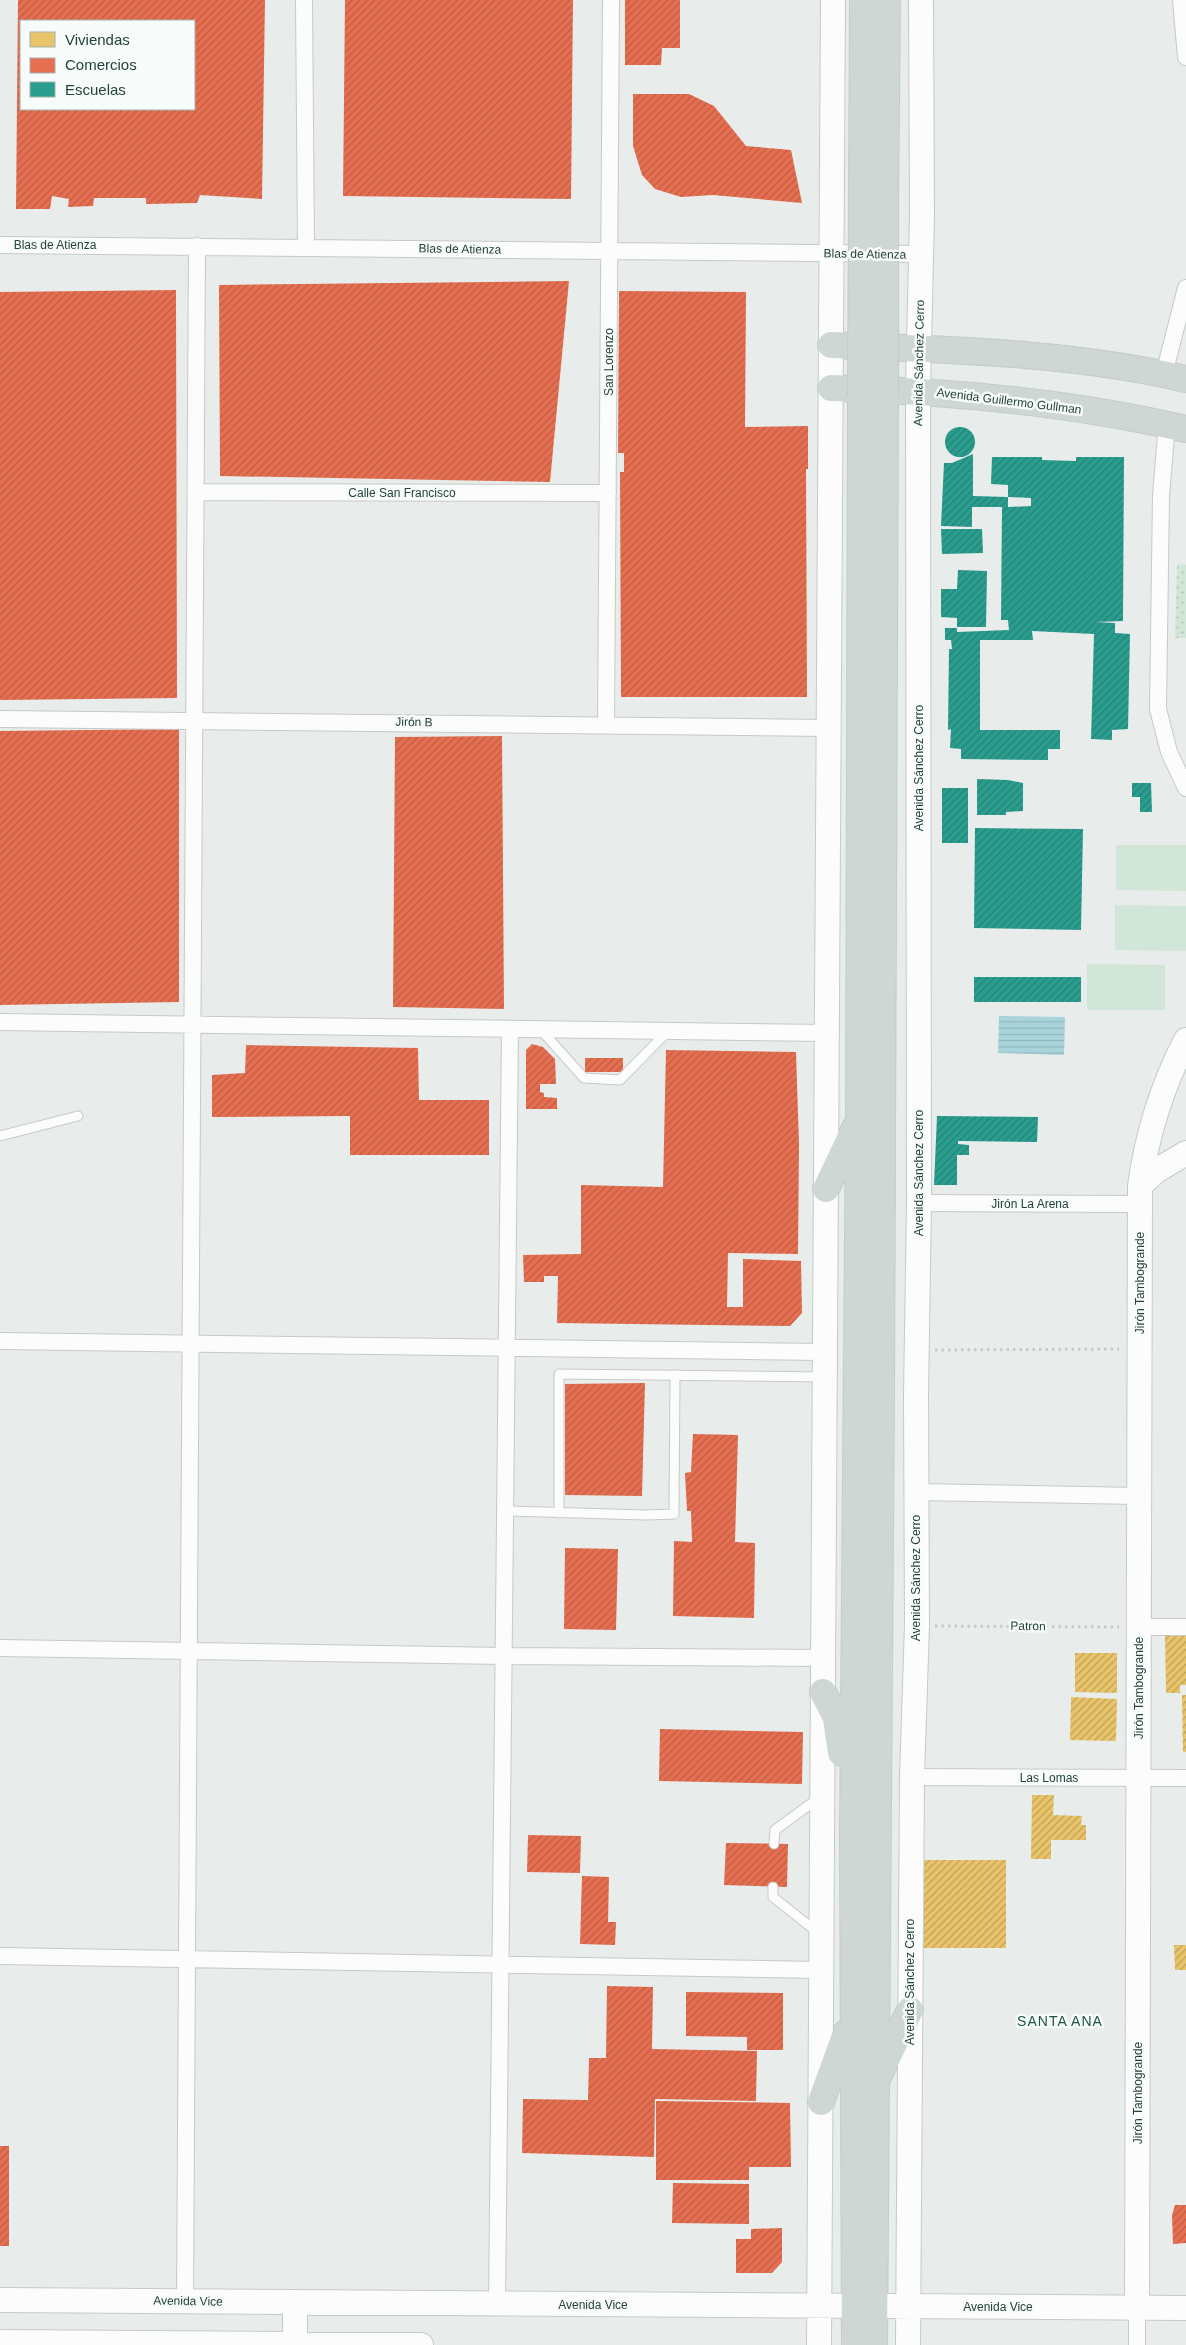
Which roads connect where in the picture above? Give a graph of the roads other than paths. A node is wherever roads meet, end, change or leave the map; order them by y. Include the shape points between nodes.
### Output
1 (304, 0) edge
2 (611, 0) edge
3 (833, 0) edge
4 (863, 0) edge
5 (887, 0) edge
6 (921, 0) edge
7 (1181, 0) edge
8 (1186, 57) edge
9 (874, 204) junction
10 (0, 245) edge
11 (198, 246) junction
12 (306, 248) junction
13 (609, 251) junction
14 (831, 253) junction
15 (920, 254) junction
16 (1186, 288) edge
17 (831, 345) junction
18 (919, 349) junction
19 (1175, 376) edge
20 (831, 388) junction
21 (918, 390) junction
22 (873, 396) junction
23 (1176, 427) edge
24 (196, 492) junction
25 (608, 493) junction
26 (0, 719) edge
27 (195, 720) junction
28 (606, 725) junction
29 (828, 728) junction
30 (1186, 788) edge
31 (0, 1022) edge
32 (193, 1024) junction
33 (510, 1029) junction
34 (540, 1029) junction
35 (668, 1031) junction
36 (827, 1033) junction
37 (1186, 1040) edge
38 (1179, 1072) edge
39 (78, 1116) dead end
40 (859, 1121) junction
41 (0, 1136) edge
42 (1186, 1152) edge
43 (826, 1189) junction
44 (1140, 1195) junction
45 (919, 1203) junction
46 (0, 1341) edge
47 (191, 1343) junction
48 (507, 1348) junction
49 (825, 1352) junction
50 (675, 1375) junction
51 (825, 1377) junction
52 (916, 1492) junction
53 (1139, 1496) junction
54 (505, 1511) junction
55 (559, 1513) junction
56 (1186, 1627) edge
57 (1139, 1628) junction
58 (0, 1648) edge
59 (189, 1651) junction
60 (504, 1656) junction
61 (823, 1658) junction
62 (823, 1692) junction
63 (912, 1777) junction
64 (1138, 1778) junction
65 (1186, 1778) edge
66 (822, 1795) junction
67 (852, 1836) junction
68 (774, 1844) dead end
69 (773, 1887) dead end
70 (821, 1936) junction
71 (0, 1956) edge
72 (187, 1959) junction
73 (501, 1964) junction
74 (821, 1970) junction
75 (910, 2010) junction
76 (852, 2018) junction
77 (875, 2084) junction
78 (820, 2102) junction
79 (0, 2300) edge
80 (185, 2301) junction
81 (295, 2303) junction
82 (497, 2305) junction
83 (819, 2307) junction
84 (865, 2307) junction
85 (908, 2307) junction
86 (1137, 2307) junction
87 (1186, 2308) edge
88 (0, 2342) edge
89 (295, 2344) edge
90 (421, 2345) edge
91 (819, 2345) edge
92 (855, 2345) edge
93 (874, 2345) edge
94 (908, 2345) edge
95 (1137, 2345) edge

1 - 12 street
2 - 13 street, San Lorenzo
3 - 14 main road
4 - 9 main road
5 - 9 main road
6 - 15 main road, Avenida Sánchez Cerro
7 - 8 street
9 - 22 main road, bridge
10 - 11 street, Blas de Atienza
11 - 12 street, Blas de Atienza
11 - 24 street
12 - 13 street, Blas de Atienza
13 - 14 street, Blas de Atienza
13 - 25 street, San Lorenzo
14 - 15 street, Blas de Atienza
14 - 17 main road
15 - 18 main road, Avenida Sánchez Cerro
16 - 19 street
17 - 18 main road
17 - 20 main road
18 - 19 main road via 1079,361
18 - 21 main road, Avenida Sánchez Cerro
20 - 21 main road, Avenida Guillermo Gullman
20 - 29 main road
21 - 23 main road, Avenida Guillermo Gullman via 1074,409
21 - 45 main road, Avenida Sánchez Cerro
22 - 40 main road
22 - 77 main road via 881,1377
23 - 30 street via 1161,495 1158,709 1169,752
24 - 25 street, Calle San Francisco
24 - 27 street
25 - 28 street, San Lorenzo
26 - 27 street, Jirón B
27 - 28 street, Jirón B
27 - 32 street
28 - 29 street, Jirón B
29 - 36 main road
31 - 32 street
32 - 33 street
32 - 47 street
33 - 34 street
33 - 48 street
34 - 35 street
34 - 35 lane via 584,1078 620,1080
35 - 36 street
36 - 43 main road
37 - 38 main road, Jirón Tambogrande
38 - 44 main road, Jirón Tambogrande via 1154,1112 1144,1155
39 - 41 lane
40 - 43 main road
40 - 67 main road
42 - 44 main road via 1156,1170
43 - 49 main road
44 - 45 street, Jirón La Arena
44 - 53 main road, Jirón Tambogrande
45 - 52 main road, Avenida Sánchez Cerro
46 - 47 street
47 - 48 street
47 - 59 street
48 - 49 street
48 - 54 street
49 - 51 main road
50 - 51 lane
50 - 55 lane via 674,1514
50 - 55 lane via 558,1374
51 - 61 main road
52 - 53 street
52 - 63 main road, Avenida Sánchez Cerro via 917,1625
53 - 57 main road, Jirón Tambogrande
54 - 55 lane
54 - 60 street
56 - 57 street
57 - 64 main road, Jirón Tambogrande
58 - 59 street
59 - 60 street
59 - 72 street
60 - 61 street
60 - 73 street
61 - 62 main road
62 - 66 main road
62 - 67 main road via 836,1718
63 - 64 street, Las Lomas
63 - 75 main road, Avenida Sánchez Cerro
64 - 65 street, Las Lomas
64 - 86 main road, Jirón Tambogrande
66 - 68 lane via 775,1830
66 - 70 main road
67 - 76 main road
69 - 70 lane via 773,1897
70 - 74 main road
71 - 72 street
72 - 73 street
72 - 80 street
73 - 74 street
73 - 82 street
74 - 78 main road
75 - 77 main road
75 - 85 main road, Avenida Sánchez Cerro
76 - 78 main road
76 - 84 main road
77 - 84 main road
78 - 83 main road
79 - 80 main road, Avenida Vice
80 - 81 main road, Avenida Vice
81 - 82 main road, Avenida Vice
81 - 89 main road
82 - 83 main road, Avenida Vice
83 - 84 main road, Avenida Vice
83 - 91 main road
84 - 85 main road, Avenida Vice
84 - 92 main road
84 - 93 main road
85 - 86 main road, Avenida Vice
85 - 94 main road, Avenida Sánchez Cerro
86 - 87 main road, Avenida Vice
86 - 95 street, Jirón Tambogrande
88 - 89 main road
89 - 90 main road

